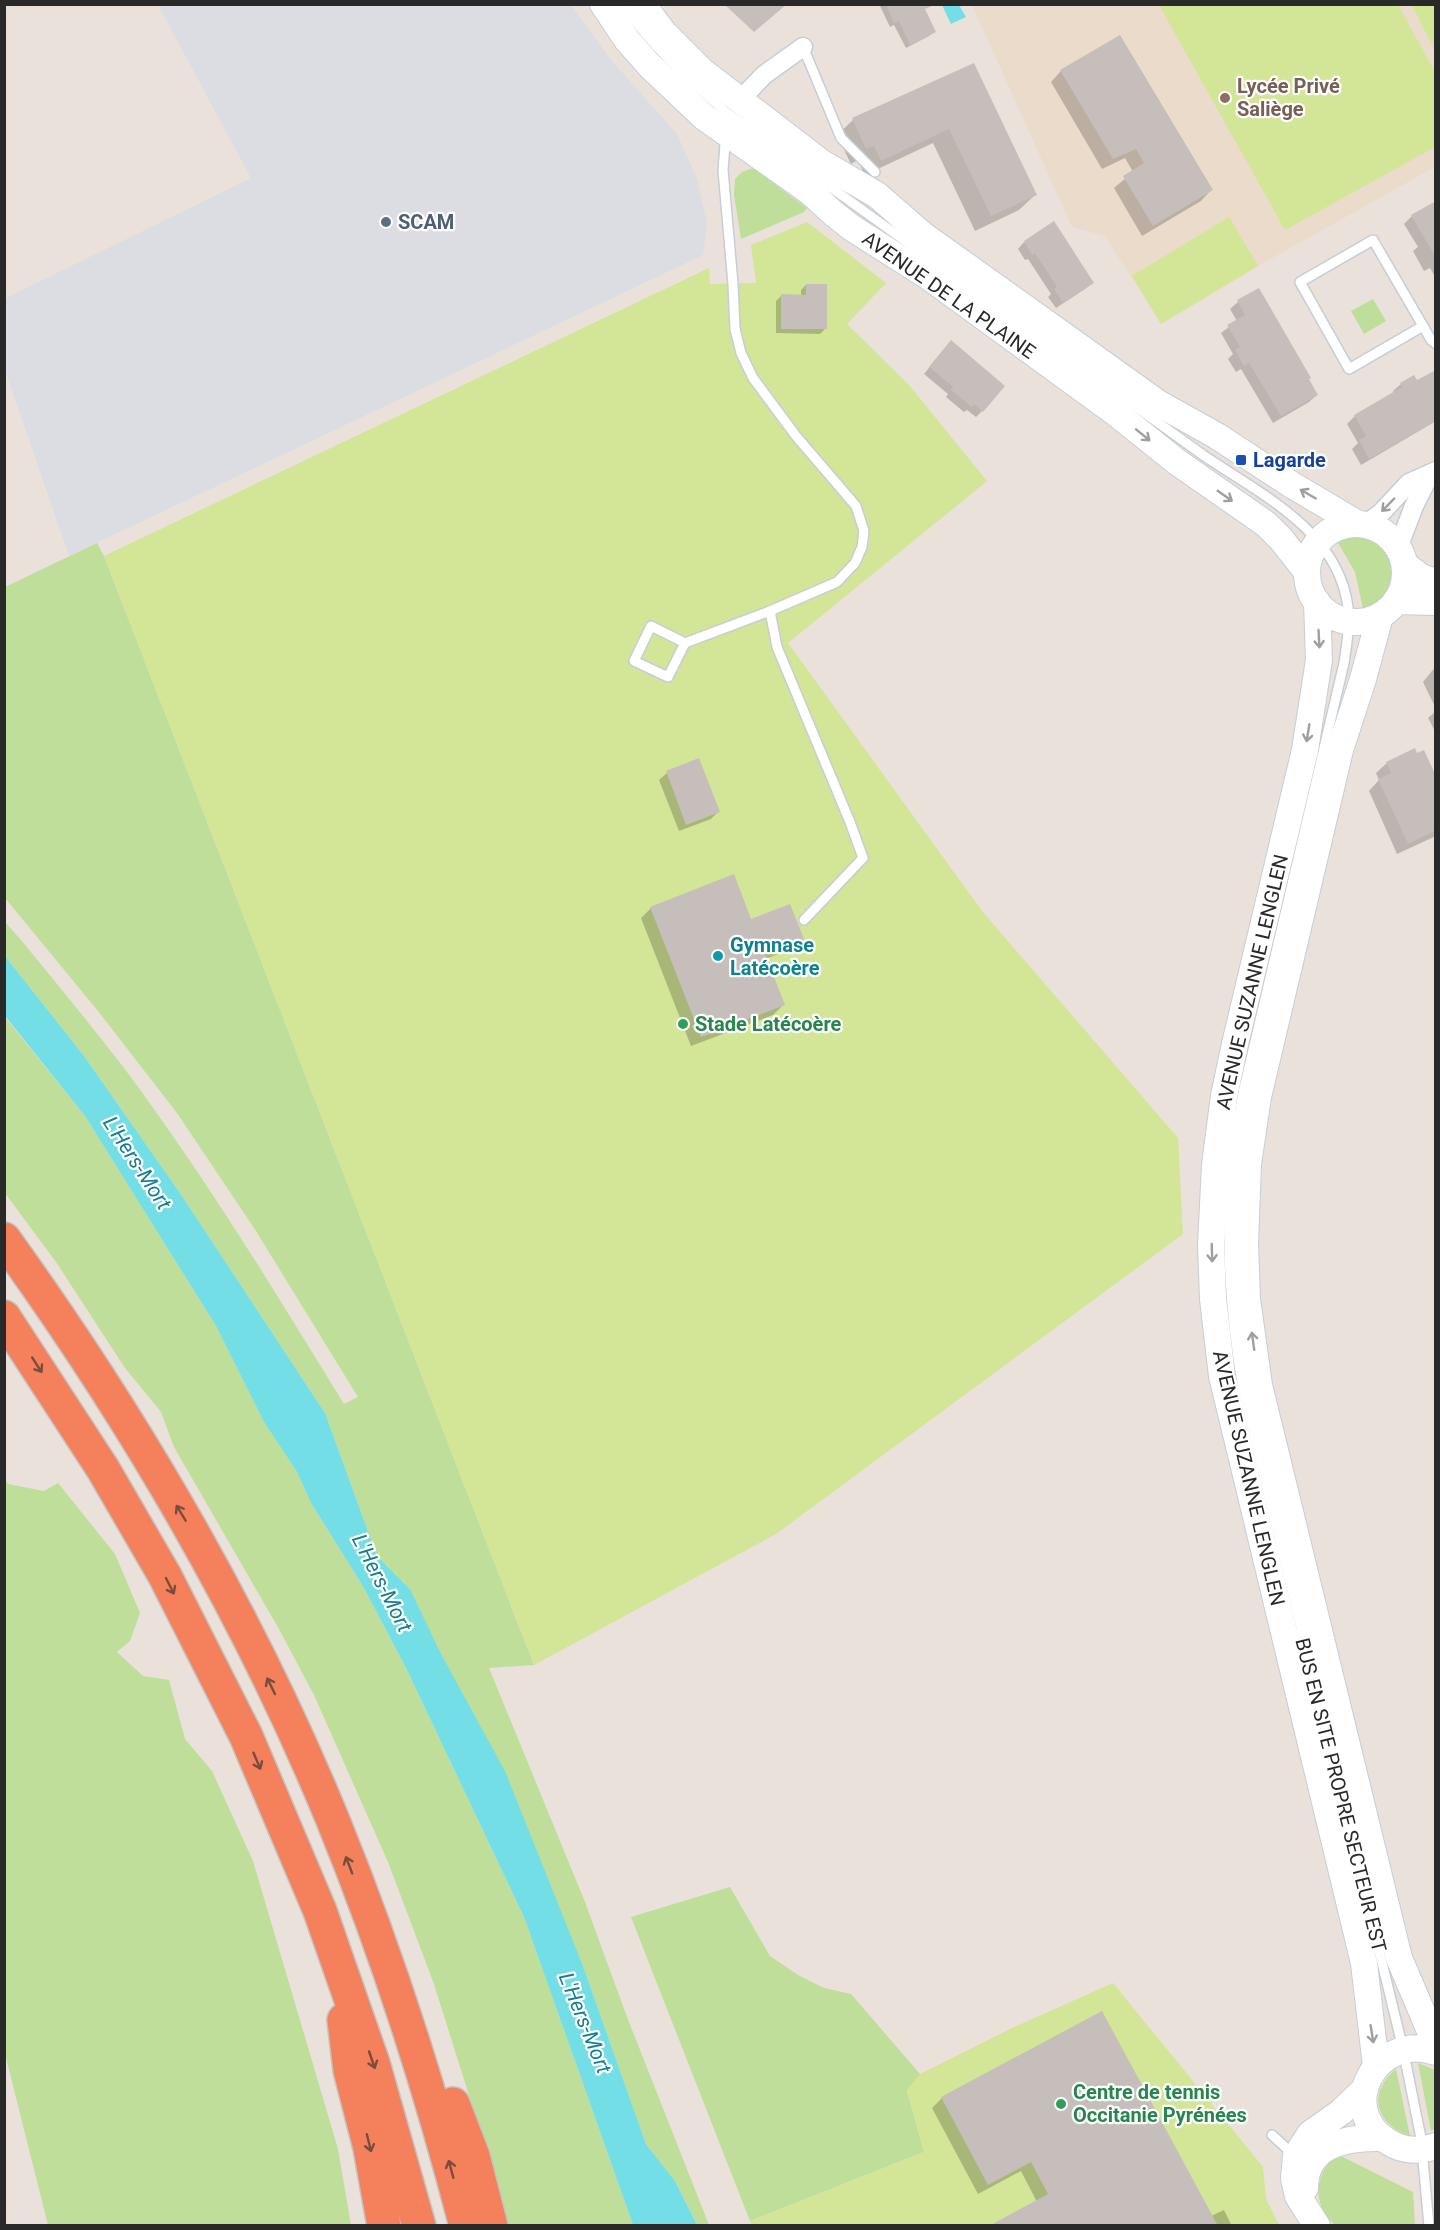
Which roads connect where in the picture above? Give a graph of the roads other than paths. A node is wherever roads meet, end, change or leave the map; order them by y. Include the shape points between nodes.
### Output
1 (603, 4) edge
2 (622, 4) edge
3 (642, 4) edge
4 (803, 47) joint
5 (739, 101) junction
6 (731, 135) junction
7 (875, 172) dead end
8 (1423, 326) junction
9 (1436, 344) edge
10 (1433, 472) edge
11 (1361, 524) junction
12 (1319, 541) junction
13 (1402, 557) junction
14 (1307, 572) junction
15 (1436, 582) edge
16 (1317, 602) junction
17 (1436, 602) edge
18 (1388, 608) junction
19 (770, 610) junction
20 (1348, 621) junction
21 (685, 643) junction
22 (804, 920) dead end
23 (4, 1239) edge
24 (4, 1317) edge
25 (366, 1907) junction
26 (336, 1962) junction
27 (1436, 2045) edge
28 (1403, 2049) junction
29 (1436, 2052) edge
30 (1376, 2066) junction
31 (1365, 2090) junction
32 (1272, 2134) dead end
33 (1382, 2138) junction
34 (1429, 2148) edge
35 (1296, 2156) junction
36 (1314, 2220) edge
37 (384, 2226) edge
38 (419, 2226) edge
39 (466, 2226) edge
40 (491, 2226) edge
41 (1429, 2226) edge

1 - 6 street, AVENUE DE LA PLAINE via 649,65 704,117
2 - 12 lane, BUS EN SITE PROPRE SECTEUR EST via 660,52 726,112 1279,506
3 - 5 street, AVENUE DE LA PLAINE via 682,52
4 - 5 street via 764,75
4 - 7 lane via 841,138
11 -> 5 street, AVENUE DE LA PLAINE via 1158,403 923,235 877,195 822,163
6 -> 14 street, AVENUE DE LA PLAINE via 809,191 852,228 920,271 1266,524
6 - 19 lane via 725,146 723,170 735,329 741,353 753,378 855,507 864,531 855,563 837,582
8 - 8 lane via 1373,240 1300,282 1349,369
8 - 9 lane
10 -> 11 street via 1409,483 1381,513
10 - 13 street via 1414,506
11 - 12 street via 1333,530
11 - 13 street, AVENUE DE LA PLAINE via 1384,533
12 - 14 street via 1312,550
12 - 20 lane, BUS EN SITE PROPRE SECTEUR EST via 1341,578
13 - 15 street via 1421,577
13 - 18 street, AVENUE SUZANNE LENGLEN via 1405,580
14 - 16 street, AVENUE SUZANNE LENGLEN
16 - 20 street
16 -> 30 street, AVENUE SUZANNE LENGLEN via 1319,660 1305,750 1224,1095 1215,1165 1212,1278 1222,1376 1364,1963
17 - 18 street
18 - 20 street via 1366,621
27 -> 18 street, AVENUE SUZANNE LENGLEN via 1399,1958 1259,1385 1247,1299 1248,1164 1258,1097 1340,750
19 - 21 lane
19 - 22 lane via 777,646 863,858
20 - 28 lane, BUS EN SITE PROPRE SECTEUR EST via 1344,663 1242,1097 1232,1166 1229,1256 1244,1389
21 - 21 lane via 651,626 634,661 668,677
25 -> 23 highway via 289,1722 196,1539 74,1338
24 -> 26 highway via 103,1469 196,1636 246,1736 320,1911
39 -> 25 highway via 436,2113
25 - 40 highway via 421,2017 473,2156
26 -> 37 highway via 350,2070
26 -> 38 highway via 373,2063
28 - 29 street via 1415,2047
28 - 30 street
28 - 34 lane, BUS EN SITE PROPRE SECTEUR EST
30 - 31 street
31 - 33 street via 1367,2116
31 - 35 street via 1310,2134
32 - 35 lane
33 - 34 street via 1408,2150
33 - 36 street via 1354,2138 1328,2147 1315,2157 1305,2181
34 - 41 lane, BUS EN SITE PROPRE SECTEUR EST
35 - 36 street via 1294,2179 1298,2196

